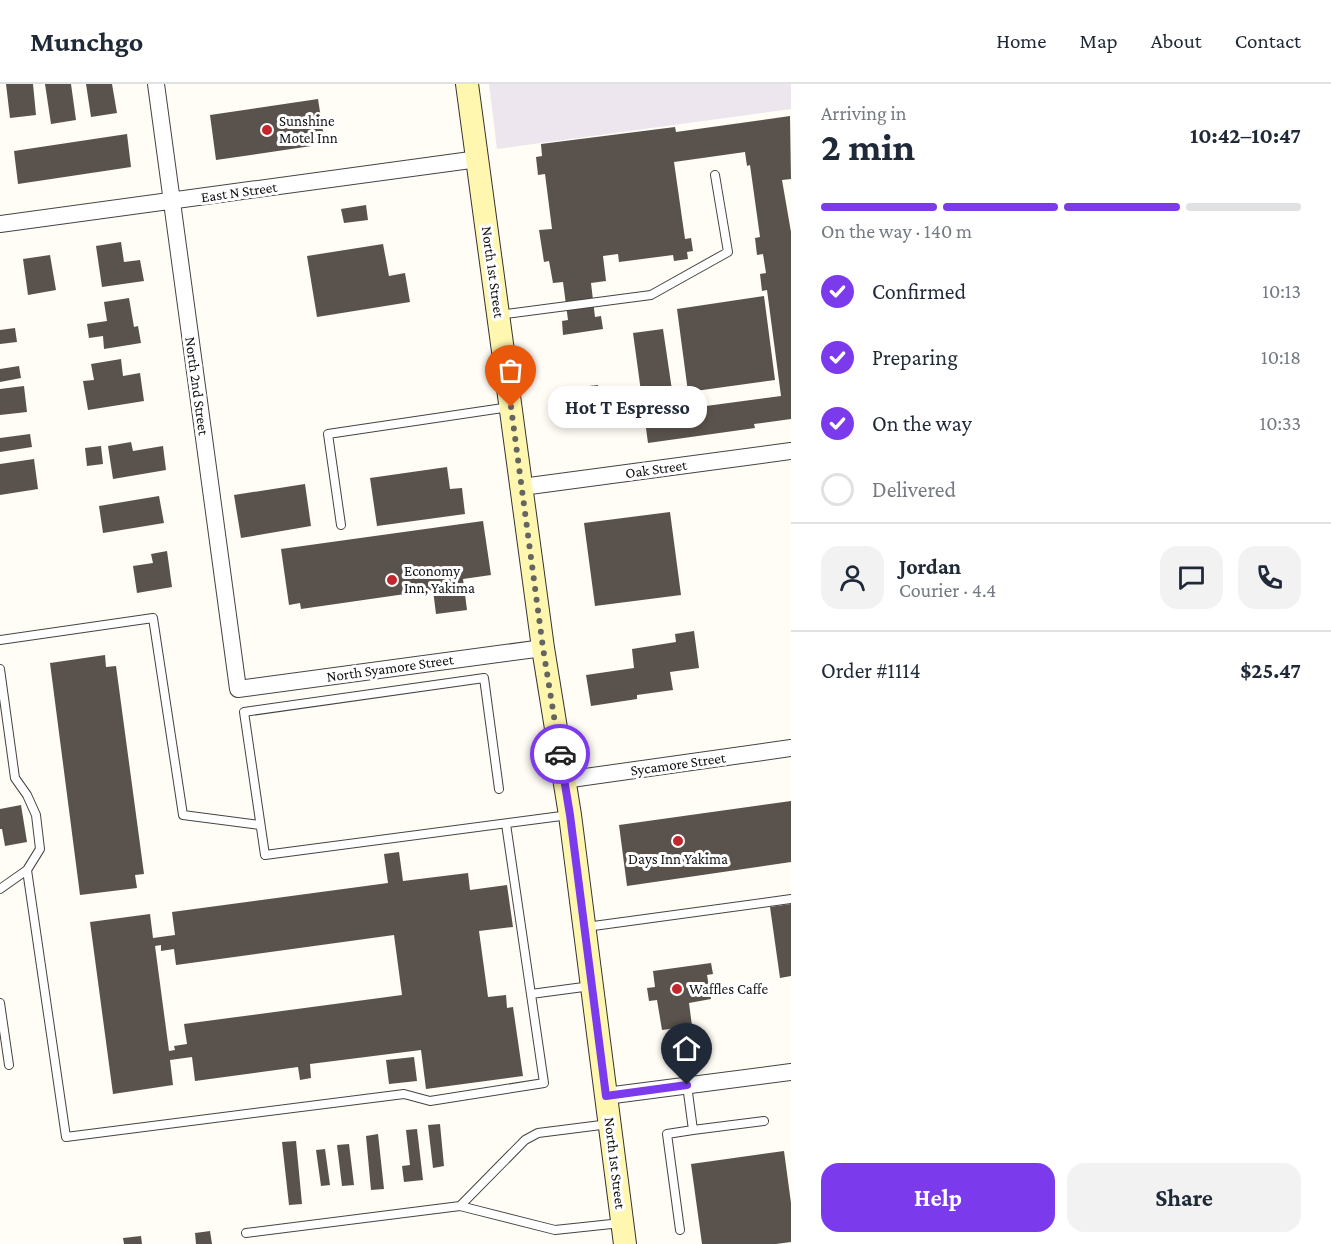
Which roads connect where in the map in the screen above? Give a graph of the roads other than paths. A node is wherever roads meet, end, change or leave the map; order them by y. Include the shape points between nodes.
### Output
1 (156, 84) edge
2 (467, 84) edge
3 (478, 159) junction
4 (715, 175) dead end
5 (173, 202) junction
6 (0, 224) edge
7 (499, 315) junction
8 (511, 407) junction
9 (791, 451) edge
10 (522, 487) junction
11 (341, 525) dead end
12 (0, 640) edge
13 (543, 648) junction
14 (0, 669) edge
15 (238, 689) joint
16 (791, 748) edge
17 (564, 780) junction
18 (499, 789) dead end
19 (570, 815) junction
20 (506, 824) junction
21 (260, 825) junction
22 (27, 870) junction
23 (0, 889) edge
24 (791, 899) edge
25 (584, 928) junction
26 (591, 986) junction
27 (531, 994) junction
28 (0, 1003) edge
29 (9, 1065) dead end
30 (791, 1072) edge
31 (687, 1085) junction
32 (606, 1096) junction
33 (764, 1121) dead end
34 (610, 1124) junction
35 (693, 1130) junction
36 (460, 1206) junction
37 (680, 1230) dead end
38 (246, 1233) dead end
39 (624, 1233) edge

1 - 5 street, North 2nd Street
2 - 3 main road, North 1st Street
3 - 5 street, East N Street
3 - 7 main road, North 1st Street
4 - 7 lane via 728,252 651,295
5 - 6 street, East N Street
5 - 15 street, North 2nd Street
7 - 8 main road, North 1st Street
8 - 10 main road, North 1st Street
8 - 11 lane via 328,434
9 - 10 street, Oak Street
10 - 13 main road, North 1st Street
12 - 21 lane via 153,618 183,815
13 - 15 street, North Syamore Street
13 - 17 main road, North 1st Street
14 - 22 lane via 15,778 36,815 39,832 40,849
16 - 17 street, Sycamore Street
17 - 19 main road, North 1st Street
18 - 21 lane via 484,678 244,712
19 - 20 lane
19 - 25 main road, North 1st Street
20 - 21 lane via 264,855
20 - 27 lane
22 - 23 lane
22 - 27 lane via 66,1137 404,1095 430,1101 544,1083
24 - 25 lane
25 - 26 main road, North 1st Street
26 - 27 lane
26 - 32 main road, North 1st Street
28 - 29 lane
30 - 31 street
31 - 32 street
31 - 35 lane
32 - 34 main road, North 1st Street
33 - 35 lane
34 - 36 lane via 538,1133 525,1140
34 - 39 main road, North 1st Street
35 - 37 lane via 667,1134
36 - 38 lane
36 - 39 lane via 555,1230

